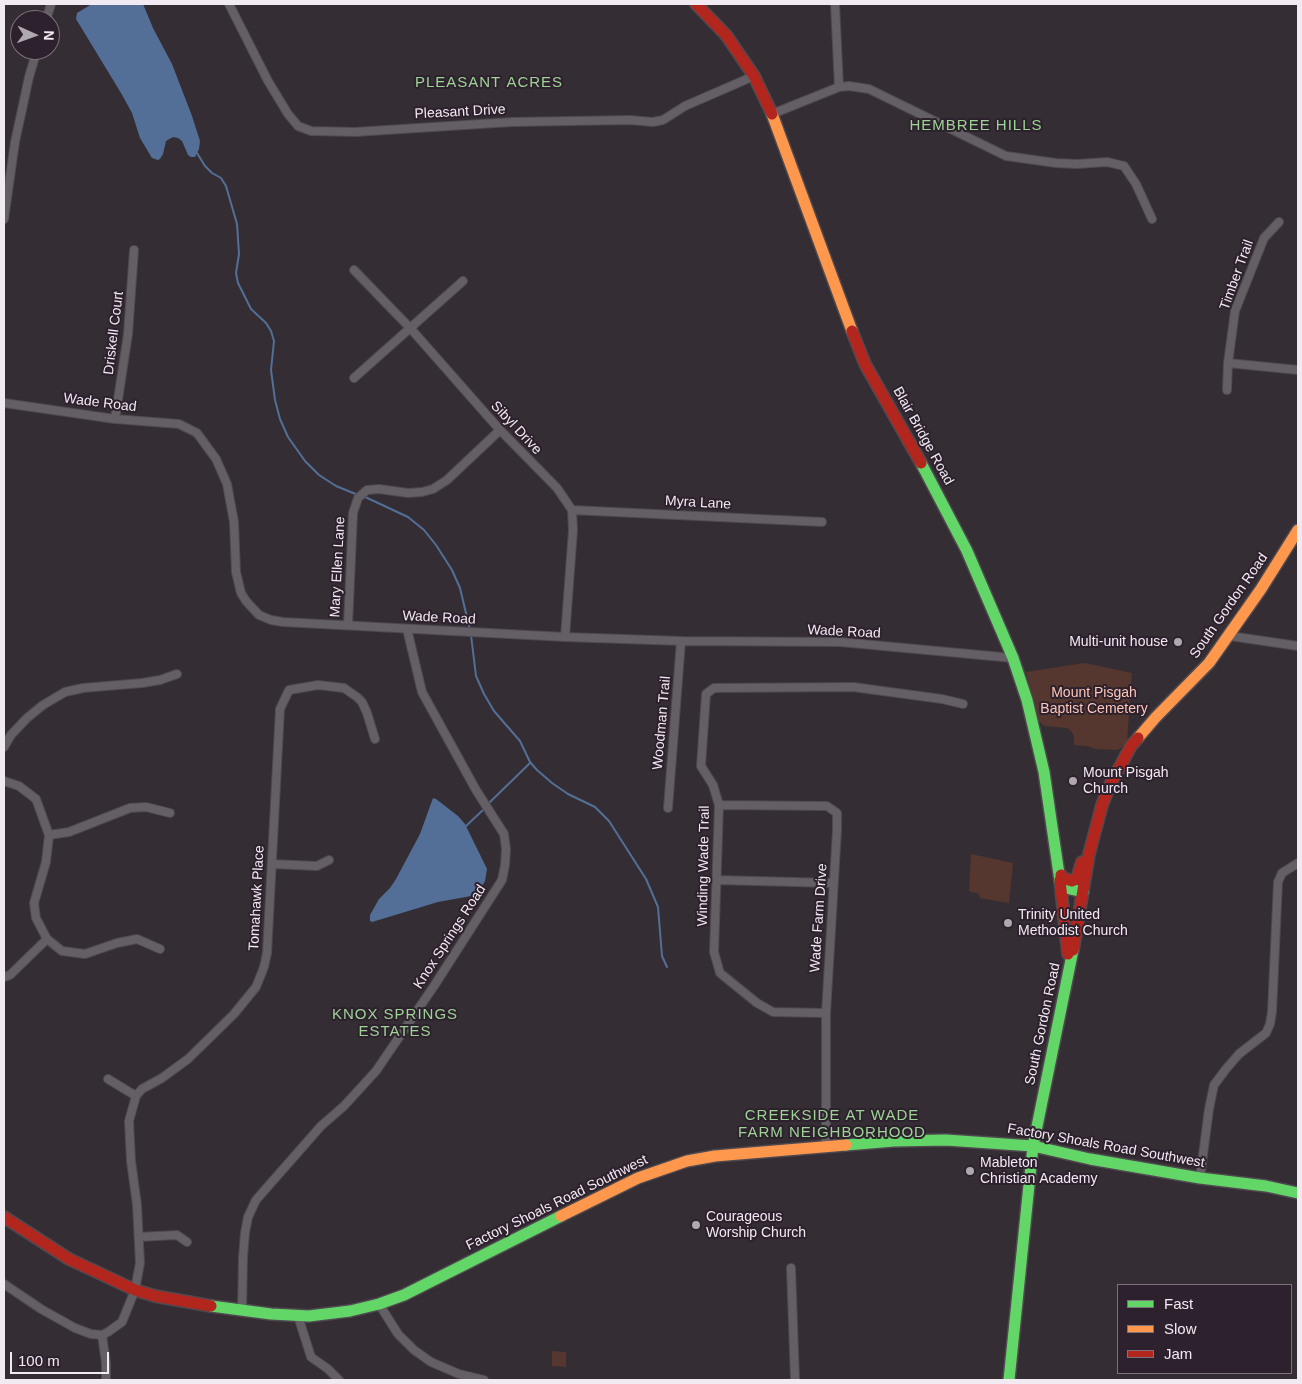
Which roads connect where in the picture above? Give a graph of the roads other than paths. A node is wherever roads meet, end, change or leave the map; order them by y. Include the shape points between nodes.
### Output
1 (229, 4) edge
2 (696, 4) edge
3 (835, 4) edge
4 (34, 60) edge
5 (754, 76) junction
6 (839, 87) junction
7 (772, 114) junction
8 (1152, 219) dead end
9 (4, 220) edge
10 (1279, 222) dead end
11 (134, 250) dead end
12 (354, 270) dead end
13 (463, 281) dead end
14 (411, 329) junction
15 (1228, 363) junction
16 (1298, 370) edge
17 (354, 378) dead end
18 (1227, 390) dead end
19 (4, 403) edge
20 (116, 419) junction
21 (500, 430) junction
22 (572, 510) junction
23 (822, 522) dead end
24 (1298, 530) edge
25 (348, 625) junction
26 (407, 629) junction
27 (1230, 636) junction
28 (565, 637) junction
29 (681, 641) junction
30 (1298, 646) edge
31 (1013, 658) junction
32 (177, 674) dead end
33 (963, 704) dead end
34 (375, 739) dead end
35 (4, 747) edge
36 (4, 781) edge
37 (719, 804) junction
38 (668, 808) dead end
39 (170, 813) dead end
40 (49, 835) junction
41 (1089, 854) junction
42 (329, 860) dead end
43 (1298, 863) edge
44 (272, 864) junction
45 (1058, 871) junction
46 (716, 880) junction
47 (834, 883) junction
48 (1083, 892) junction
49 (47, 938) junction
50 (160, 949) dead end
51 (1070, 970) junction
52 (4, 977) edge
53 (826, 1013) junction
54 (108, 1079) dead end
55 (136, 1096) junction
56 (826, 1146) junction
57 (1033, 1146) junction
58 (1200, 1178) junction
59 (1298, 1193) edge
60 (4, 1217) edge
61 (139, 1237) junction
62 (187, 1242) dead end
63 (791, 1268) dead end
64 (4, 1284) edge
65 (135, 1290) junction
66 (379, 1304) junction
67 (242, 1310) junction
68 (298, 1316) junction
69 (102, 1335) junction
70 (106, 1380) edge
71 (339, 1380) edge
72 (484, 1380) edge
73 (795, 1380) edge
74 (1009, 1380) edge

1 - 5 street, Pleasant Drive via 288,114 298,126 311,131 355,132 512,122 653,122
2 - 5 street, Blair Bridge Road via 726,35
3 - 6 street
4 - 9 street via 15,142
5 - 7 street, Blair Bridge Road
6 - 7 street
6 - 8 street via 869,90 1006,156 1056,163 1107,162 1124,166
7 - 31 street, Blair Bridge Road via 865,364 956,529
10 - 15 street, Timber Trail via 1264,238 1236,311
11 - 20 street, Driskell Court via 128,334
12 - 14 street, Sibyl Drive
13 - 14 street
14 - 17 street
14 - 21 street, Sibyl Drive
15 - 16 street
15 - 18 street, Timber Trail
19 - 20 street, Wade Road
20 - 25 street, Wade Road via 179,424 197,433 206,444 216,459 232,502 239,586 246,601 259,614 283,622
21 - 22 street, Sibyl Drive via 557,488
21 - 25 street, Mary Ellen Lane via 433,489 408,493 367,490 358,498 353,513
22 - 23 street, Myra Lane
22 - 28 street via 574,530
24 - 27 street, South Gordon Road
25 - 26 street, Wade Road
26 - 28 street, Wade Road
26 - 67 street, Knox Springs Road via 422,692 504,834 506,848 502,880 376,1071 256,1200 245,1233
27 - 30 street
27 - 41 street, South Gordon Road via 1209,664 1131,746 1109,787
28 - 29 street, Wade Road
29 - 31 street, Wade Road via 860,643
29 - 38 street, Woodman Trail
31 - 45 street, Blair Bridge Road via 1040,756
32 - 35 street via 151,682 65,692 27,718
33 - 37 street, Winding Wade Trail via 853,688 714,688 706,694 701,766 713,785
34 - 44 street, Tomahawk Place via 362,702 351,691 318,685 289,690 278,718
36 - 40 street via 19,786 36,799
37 - 46 street, Winding Wade Trail
37 - 47 street, Wade Farm Drive via 827,806 837,813
39 - 40 street via 146,807 130,808 69,832
40 - 49 street via 46,862 34,903 36,918
41 - 45 street via 1077,878 1072,881 1063,878
41 - 48 street, South Gordon Road
42 - 44 street via 317,866
43 - 58 street via 1282,873 1278,882 1270,1024 1266,1033 1239,1054 1214,1086
44 - 55 street, Tomahawk Place via 267,953 256,987 234,1014 188,1059
45 - 48 street, Blair Bridge Road via 1062,885
45 - 51 street
46 - 47 street
46 - 53 street, Winding Wade Trail via 714,952 720,973 773,1012
47 - 53 street, Wade Farm Drive
48 - 51 street, South Gordon Road
49 - 50 street via 62,951 85,954 137,939
49 - 52 street via 10,975
51 - 57 street, South Gordon Road
53 - 56 street, Wade Farm Drive
54 - 55 street
55 - 61 street via 129,1121
56 - 57 street, Factory Shoals Road Southwest via 894,1140 946,1140
56 - 66 street, Factory Shoals Road Southwest via 715,1156 660,1169 427,1284
57 - 58 street, Factory Shoals Road Southwest
57 - 74 street, South Gordon Road
58 - 59 street, Factory Shoals Road Southwest
60 - 65 street, Factory Shoals Road Southwest via 69,1259
61 - 62 street via 177,1235
61 - 65 street via 140,1263
63 - 73 street
64 - 69 street via 75,1328
65 - 67 street, Factory Shoals Road Southwest via 177,1301
65 - 69 street via 122,1322
66 - 68 street, Factory Shoals Road Southwest via 350,1311
66 - 72 street via 398,1334 431,1362
67 - 68 street, Factory Shoals Road Southwest
68 - 71 street via 311,1356
69 - 70 street

